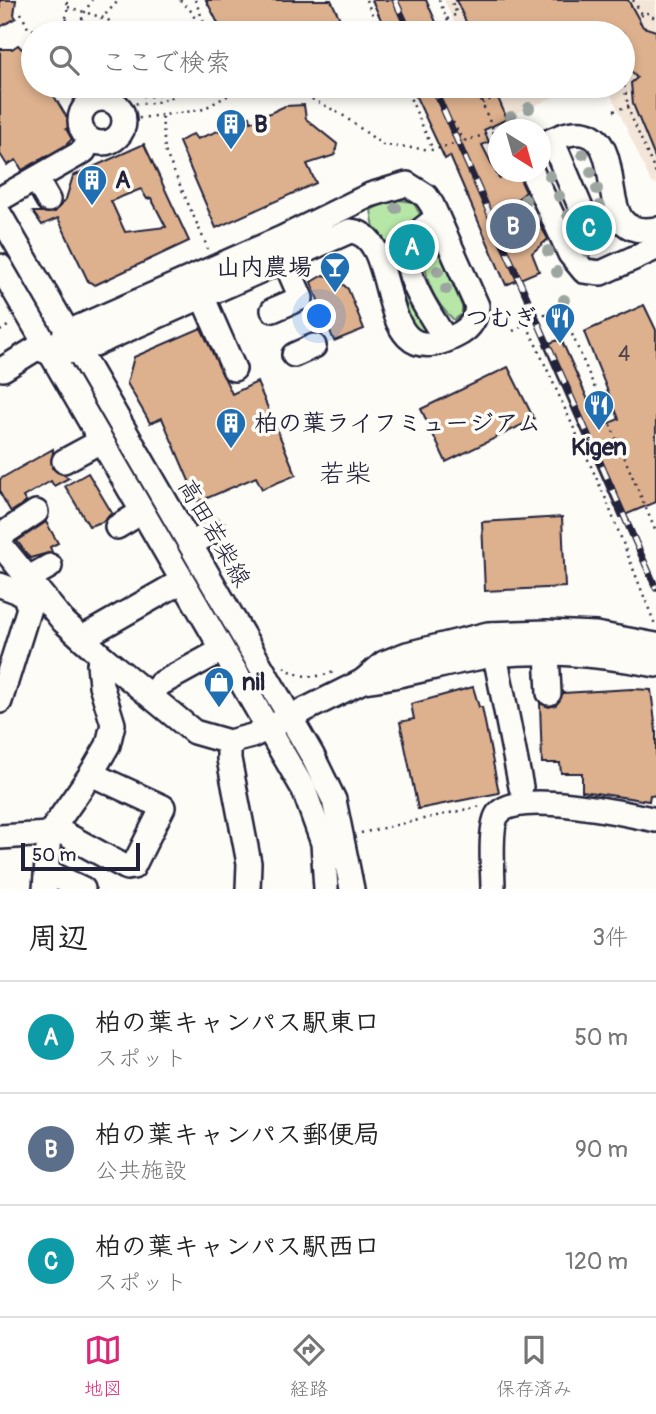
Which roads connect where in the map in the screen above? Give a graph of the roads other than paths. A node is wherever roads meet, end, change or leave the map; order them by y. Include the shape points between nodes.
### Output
1 (114, 98) edge
2 (88, 140) junction
3 (551, 142) edge
4 (551, 154) edge
5 (36, 179) junction
6 (537, 182) edge
7 (370, 195) junction
8 (0, 199) edge
9 (48, 200) dead end
10 (0, 215) edge
11 (437, 218) junction
12 (622, 220) junction
13 (656, 229) edge
14 (368, 237) junction
15 (656, 248) edge
16 (284, 259) junction
17 (621, 263) junction
18 (2, 273) edge
19 (202, 296) junction
20 (288, 306) dead end
21 (446, 340) junction
22 (73, 341) junction
23 (50, 354) junction
24 (3, 369) dead end
25 (234, 369) dead end
26 (101, 441) junction
27 (65, 461) dead end
28 (36, 512) dead end
29 (142, 512) junction
30 (117, 527) dead end
31 (214, 531) dead end
32 (0, 536) edge
33 (0, 544) edge
34 (191, 544) junction
35 (50, 566) dead end
36 (182, 581) junction
37 (0, 585) edge
38 (28, 586) junction
39 (84, 640) junction
40 (656, 645) edge
41 (222, 650) junction
42 (547, 652) junction
43 (495, 655) junction
44 (104, 658) junction
45 (656, 665) edge
46 (355, 674) junction
47 (160, 684) dead end
48 (549, 693) dead end
49 (0, 701) edge
50 (290, 717) junction
51 (268, 729) junction
52 (229, 742) junction
53 (91, 774) junction
54 (521, 787) dead end
55 (656, 820) edge
56 (52, 831) junction
57 (0, 837) edge
58 (46, 881) edge
59 (83, 889) edge
60 (248, 889) edge
61 (326, 889) edge
62 (352, 889) edge
63 (493, 889) edge

1 - 2 street via 86,106 79,118
1 - 2 street via 121,131 113,138
2 - 5 street via 84,151
3 - 12 street via 570,133 584,132 593,138 607,159
4 - 12 street via 586,220 600,226
5 - 8 street
5 - 9 street
6 - 17 street via 578,267 593,274
7 - 11 street via 407,184 426,196
7 - 14 street via 365,215
7 - 22 street
10 - 22 street, 高田若柴線
11 - 21 street via 414,236 408,260 421,299
11 - 21 street via 477,306 468,328
12 - 13 street via 642,231
12 - 17 street via 625,251
14 - 16 street via 344,232
14 - 21 street via 378,253 400,326 420,344
15 - 17 street
16 - 19 street
16 - 20 street via 301,298
18 - 23 street
19 - 22 street
19 - 25 street
22 - 23 street
22 - 34 street, 高田若柴線
23 - 24 street via 37,348
23 - 26 street
26 - 27 street
26 - 29 street
28 - 32 street
29 - 30 street
29 - 36 street
31 - 34 street
33 - 38 street
34 - 50 street, 高田若柴線
35 - 38 street
36 - 39 street
36 - 41 street
37 - 38 street
38 - 39 street
38 - 49 street via 29,608
39 - 44 street
40 - 46 street via 596,634 488,634 407,654
41 - 47 street
41 - 51 street
42 - 43 street
42 - 45 street
42 - 48 street
43 - 46 street
43 - 54 street
44 - 52 street via 132,669 194,732
44 - 53 street via 99,664 101,685 113,724 108,745
46 - 50 street
50 - 51 street
50 - 62 street, 高田若柴線 via 334,800
51 - 52 street
51 - 61 street via 315,814 323,843
52 - 60 street
53 - 56 street
53 - 56 street via 163,807 133,867
55 - 63 street via 575,805 537,804 503,810 494,826
56 - 57 street
56 - 58 street
58 - 59 street

